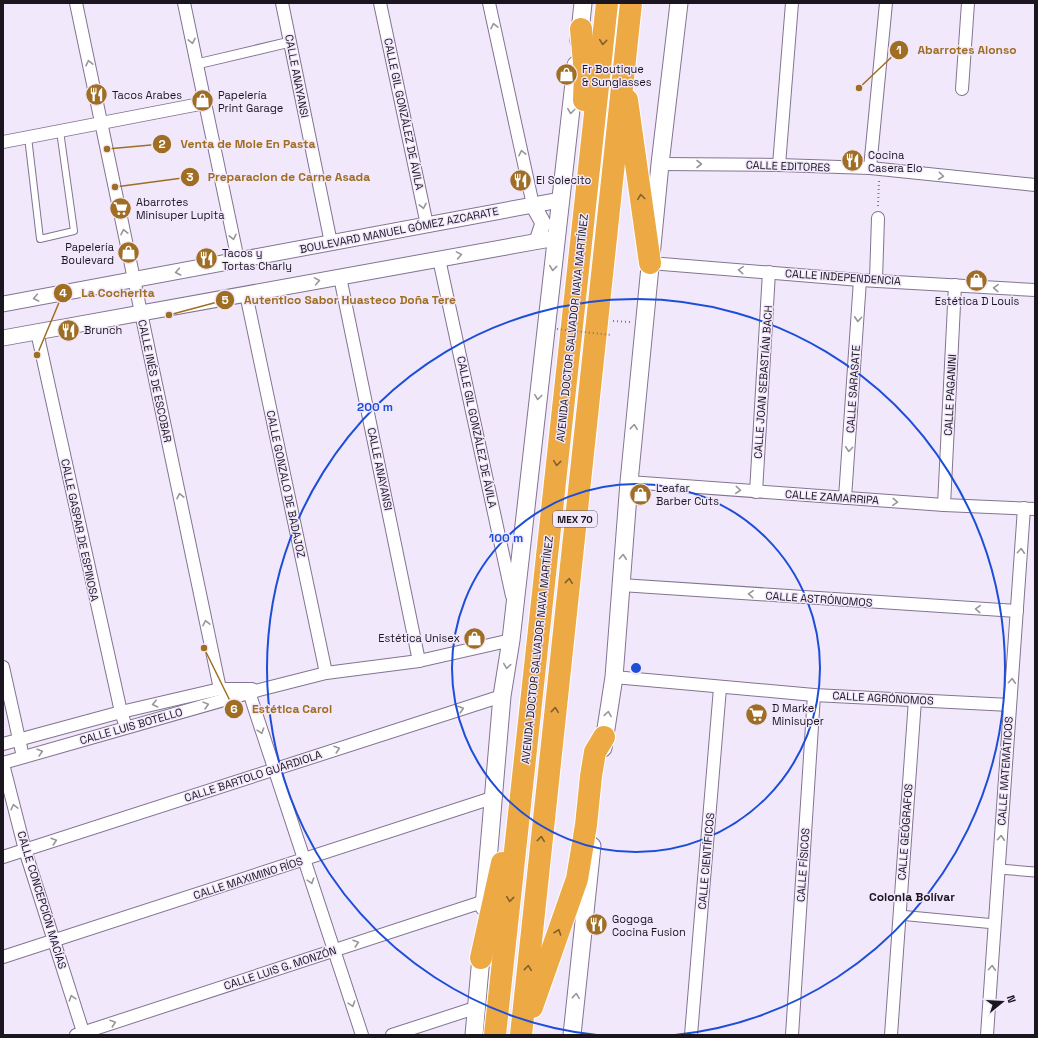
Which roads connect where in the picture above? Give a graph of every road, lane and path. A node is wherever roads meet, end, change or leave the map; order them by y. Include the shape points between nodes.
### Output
1 (76, 3) edge
2 (184, 3) edge
3 (282, 3) edge
4 (380, 3) edge
5 (489, 3) edge
6 (583, 3) edge
7 (607, 3) edge
8 (631, 3) edge
9 (679, 3) edge
10 (792, 3) edge
11 (886, 3) edge
12 (968, 3) edge
13 (581, 29) junction
14 (290, 42) junction
15 (197, 64) junction
16 (623, 68) junction
17 (962, 89) dead end
18 (205, 103) junction
19 (101, 124) junction
20 (60, 131) junction
21 (28, 137) junction
22 (3, 142) edge
23 (660, 164) junction
24 (779, 165) junction
25 (875, 169) junction
26 (1035, 185) edge
27 (560, 200) junction
28 (533, 205) junction
29 (878, 218) joint
30 (427, 225) junction
31 (556, 238) junction
32 (537, 241) junction
33 (331, 243) junction
34 (579, 256) junction
35 (439, 259) junction
36 (238, 260) junction
37 (650, 263) junction
38 (770, 272) junction
39 (340, 277) junction
40 (134, 280) junction
41 (860, 280) junction
42 (876, 280) junction
43 (955, 285) junction
44 (1035, 290) edge
45 (246, 294) junction
46 (3, 304) edge
47 (141, 313) junction
48 (612, 321) dead end
49 (644, 324) junction
50 (557, 329) dead end
51 (37, 332) junction
52 (611, 335) dead end
53 (3, 338) edge
54 (629, 482) junction
55 (756, 492) junction
56 (845, 498) junction
57 (944, 505) junction
58 (1030, 508) edge
59 (621, 585) junction
60 (514, 605) junction
61 (1017, 611) junction
62 (511, 640) junction
63 (419, 661) junction
64 (3, 667) edge
65 (326, 673) junction
66 (614, 677) junction
67 (720, 688) junction
68 (220, 689) junction
69 (252, 691) junction
70 (814, 695) junction
71 (502, 696) junction
72 (915, 700) junction
73 (1010, 705) junction
74 (121, 712) junction
75 (126, 727) junction
76 (604, 737) junction
77 (18, 738) junction
78 (3, 744) edge
79 (23, 757) junction
80 (3, 764) edge
81 (273, 770) junction
82 (492, 798) junction
83 (520, 806) junction
84 (25, 850) junction
85 (3, 857) edge
86 (304, 860) junction
87 (999, 869) junction
88 (1035, 872) edge
89 (485, 901) junction
90 (899, 916) junction
91 (995, 924) junction
92 (54, 941) junction
93 (334, 950) junction
94 (3, 957) edge
95 (481, 958) junction
96 (478, 1007) junction
97 (81, 1034) edge
98 (362, 1035) edge
99 (392, 1035) edge
100 (474, 1035) edge
101 (495, 1035) edge
102 (522, 1035) edge
103 (572, 1035) edge
104 (691, 1035) edge
105 (792, 1035) edge
106 (891, 1035) edge
107 (987, 1035) edge

19 -> 1 street, CALLE INÉS DE ESCOBAR
2 -> 15 street
3 - 14 street, CALLE ANAYANSI
4 -> 30 street, CALLE GIL GONZÁLEZ DE ÁVILA
28 -> 5 street
6 - 13 main road
7 -> 34 highway, AVENIDA DOCTOR SALVADOR NAVA MARTÍNEZ / MEX 70
8 - 16 highway, AVENIDA DOCTOR SALVADOR NAVA MARTÍNEZ / MEX 70
9 - 23 main road
10 - 24 street
11 - 25 street
12 - 17 street
13 -> 27 main road
13 - 34 highway via 585,74
14 - 15 street
14 - 33 street, CALLE ANAYANSI
15 - 18 street
37 -> 16 highway
102 -> 16 highway, AVENIDA DOCTOR SALVADOR NAVA MARTÍNEZ / MEX 70
18 - 19 street
18 -> 36 street
19 - 20 street
40 -> 19 street, CALLE INÉS DE ESCOBAR
20 - 21 street
20 - 21 lane via 74,231 40,239
21 - 22 street
23 -> 24 street, CALLE EDITORES
23 - 37 main road
24 - 25 street, CALLE EDITORES
25 -> 26 street, CALLE EDITORES
25 - 29 path
27 - 28 street, BOULEVARD MANUEL GÓMEZ AZCARATE
27 - 31 main road
28 - 30 street, BOULEVARD MANUEL GÓMEZ AZCARATE
28 - 32 street via 543,223
29 - 42 street
30 - 33 street, BOULEVARD MANUEL GÓMEZ AZCARATE
31 - 32 street
31 -> 60 main road
35 -> 32 street
33 - 36 street, BOULEVARD MANUEL GÓMEZ AZCARATE
34 -> 83 highway, AVENIDA DOCTOR SALVADOR NAVA MARTÍNEZ / MEX 70
35 - 39 street
35 - 60 street, CALLE GIL GONZÁLEZ DE ÁVILA
36 -> 40 street, BOULEVARD MANUEL GÓMEZ AZCARATE
38 -> 37 street, CALLE INDEPENDENCIA
37 - 49 main road
38 - 41 street, CALLE INDEPENDENCIA
38 - 55 street, CALLE JOAN SEBASTIÁN BACH
45 -> 39 street
39 - 63 street, CALLE ANAYANSI
40 -> 46 street, BOULEVARD MANUEL GÓMEZ AZCARATE
40 - 47 street, CALLE INÉS DE ESCOBAR
41 - 42 street, CALLE INDEPENDENCIA
41 -> 56 street, CALLE SARASATE
42 - 43 street, CALLE INDEPENDENCIA
44 -> 43 street, CALLE INDEPENDENCIA
43 - 57 street, CALLE PAGANINI
45 - 47 street
45 - 65 street, CALLE GONZALO DE BADAJOZ
47 - 51 street
68 -> 47 street, CALLE INÉS DE ESCOBAR
48 - 49 path
54 -> 49 main road
50 - 52 path, bridge
51 - 53 street
51 - 74 street, CALLE GASPAR DE ESPINOSA
54 -> 55 street, CALLE ZAMARRIPA
59 -> 54 main road
55 - 56 street, CALLE ZAMARRIPA
56 -> 57 street, CALLE ZAMARRIPA
57 - 58 street, CALLE ZAMARRIPA
61 -> 58 street, CALLE MATEMÁTICOS
61 -> 59 street, CALLE ASTRÓNOMOS
59 - 66 main road
60 - 62 main road
73 -> 61 street, CALLE MATEMÁTICOS
62 - 63 street, CALLE LUIS BOTELLO
62 -> 71 main road
63 - 65 street, CALLE LUIS BOTELLO
64 - 77 street
65 - 69 street, CALLE LUIS BOTELLO
66 - 67 street, CALLE AGRÓNOMOS
76 -> 66 main road
67 - 70 street, CALLE AGRÓNOMOS
67 - 104 street, CALLE CIENTÍFICOS
68 - 69 street, CALLE LUIS BOTELLO
68 -> 74 street, CALLE LUIS BOTELLO
75 -> 69 street, CALLE LUIS BOTELLO
69 -> 81 street
70 - 72 street, CALLE AGRÓNOMOS
70 - 105 street, CALLE FÍSICOS
81 -> 71 street, CALLE BARTOLO GUARDIOLA
71 - 82 main road
72 - 73 street, CALLE AGRÓNOMOS
72 - 90 street, CALLE GEÓGRAFOS
87 -> 73 street, CALLE MATEMÁTICOS
74 - 75 street, CALLE GASPAR DE ESPINOSA
74 - 77 street, CALLE LUIS BOTELLO
79 -> 75 street, CALLE LUIS BOTELLO
102 -> 76 highway via 576,879 595,752
103 -> 76 main road
77 - 78 street, CALLE LUIS BOTELLO
77 - 79 street
79 - 80 street, CALLE LUIS BOTELLO
84 -> 80 street, CALLE CONCEPCIÓN MACÍAS
84 -> 81 street, CALLE BARTOLO GUARDIOLA
81 - 86 street
82 - 86 street, CALLE MAXIMINO RÍOS
82 - 89 main road
83 - 95 highway via 509,837
83 -> 101 highway, AVENIDA DOCTOR SALVADOR NAVA MARTÍNEZ / MEX 70
84 - 85 street, CALLE BARTOLO GUARDIOLA
84 - 92 street, CALLE CONCEPCIÓN MACÍAS
86 - 92 street, CALLE MAXIMINO RÍOS
86 -> 93 street
87 - 88 street
87 - 91 street, CALLE MATEMÁTICOS
93 -> 89 street, CALLE LUIS G. MONZÓN
89 - 95 main road
90 - 91 street
90 - 106 street, CALLE GEÓGRAFOS
107 -> 91 street, CALLE MATEMÁTICOS
92 - 94 street, CALLE MAXIMINO RÍOS
97 -> 92 street, CALLE CONCEPCIÓN MACÍAS
97 -> 93 street, CALLE LUIS G. MONZÓN
93 -> 98 street
95 - 96 main road
96 - 99 street
96 - 100 main road

